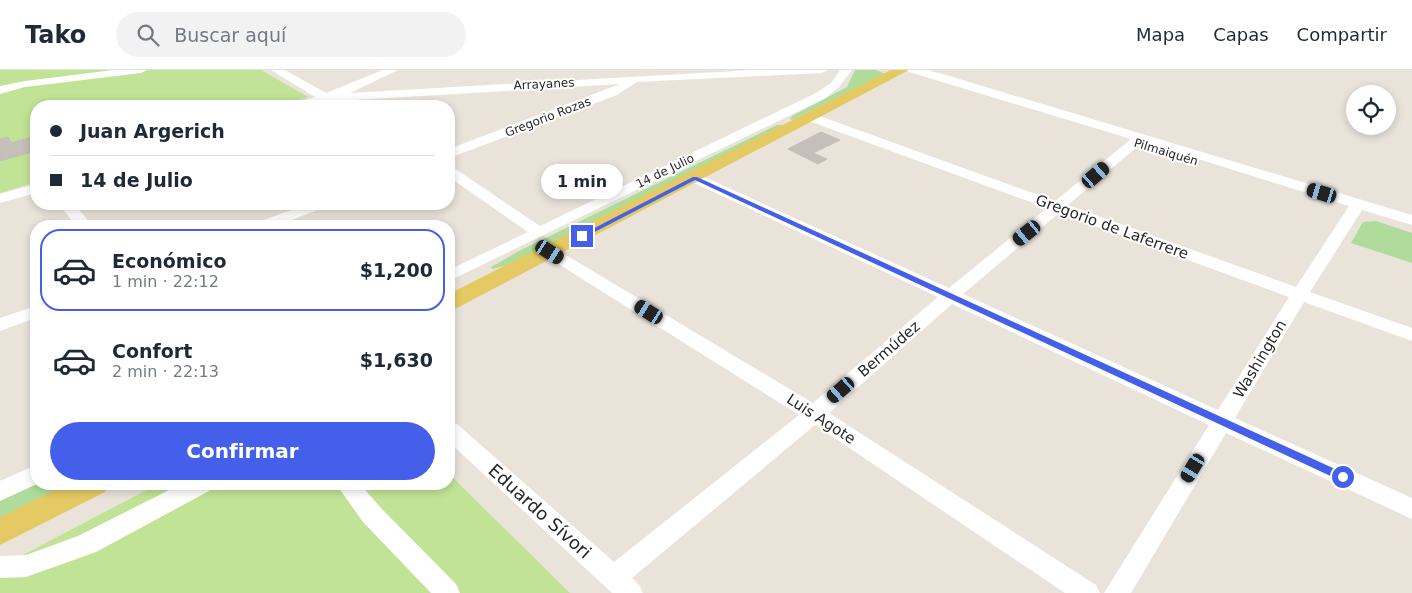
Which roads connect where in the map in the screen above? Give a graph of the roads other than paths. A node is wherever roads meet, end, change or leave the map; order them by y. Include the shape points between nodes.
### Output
1 (140, 70) edge
2 (277, 70) edge
3 (392, 70) edge
4 (814, 70) edge
5 (822, 70) edge
6 (846, 70) edge
7 (906, 71) edge
8 (640, 74) edge
9 (514, 76) dead end
10 (506, 86) junction
11 (0, 90) edge
12 (326, 98) junction
13 (320, 100) edge
14 (330, 100) edge
15 (818, 109) junction
16 (1137, 140) junction
17 (455, 152) edge
18 (455, 175) edge
19 (695, 178) junction
20 (30, 190) edge
21 (0, 199) edge
22 (1356, 207) junction
23 (1058, 208) junction
24 (72, 210) edge
25 (304, 210) edge
26 (79, 220) edge
27 (278, 220) edge
28 (1412, 220) edge
29 (1412, 228) edge
30 (540, 232) junction
31 (550, 252) junction
32 (471, 266) junction
33 (455, 273) edge
34 (494, 280) junction
35 (1300, 294) junction
36 (951, 295) junction
37 (455, 301) edge
38 (30, 314) edge
39 (0, 325) edge
40 (1412, 335) edge
41 (814, 414) junction
42 (1222, 421) junction
43 (455, 435) edge
44 (30, 477) edge
45 (83, 490) edge
46 (190, 490) edge
47 (352, 490) edge
48 (0, 492) edge
49 (1412, 509) edge
50 (0, 532) edge
51 (0, 568) edge
52 (622, 585) edge
53 (447, 592) dead end
54 (1087, 593) edge
55 (1117, 593) edge

1 - 11 street
2 - 12 street
3 - 12 street
4 - 5 street, Arrayanes
4 - 8 street, Arrayanes
4 - 15 street
6 - 15 street, 14 de Julio
7 - 15 main road, 14 de Julio via 853,101
7 - 16 street, Pilmaiquén
8 - 10 street, Arrayanes
8 - 17 street, Gregorio Rozas via 613,92
9 - 10 street
10 - 12 street, Arrayanes
12 - 13 street
12 - 14 street
15 - 19 main road, 14 de Julio
15 - 23 street, Gregorio de Laferrere
15 - 30 street, 14 de Julio
16 - 22 street, Pilmaiquén
16 - 23 street, Bermúdez
18 - 30 street
19 - 31 main road, 14 de Julio
19 - 36 street
20 - 21 street
22 - 28 street, Pilmaiquén
22 - 29 street, Pilmaiquén
22 - 35 street, Washington
23 - 35 street, Gregorio de Laferrere
23 - 36 street, Bermúdez
24 - 26 street
25 - 27 street
30 - 32 street, 14 de Julio
31 - 34 main road, 14 de Julio
31 - 41 street, Luis Agote
32 - 33 street, 14 de Julio
32 - 34 street
34 - 37 main road, 14 de Julio
35 - 40 street, Gregorio de Laferrere
35 - 42 street, Washington
36 - 41 street, Bermúdez
36 - 42 street
38 - 39 street
41 - 52 street, Bermúdez
41 - 54 street, Luis Agote
42 - 49 street
42 - 55 street, Washington
43 - 52 street, Eduardo Sívori
44 - 48 street
45 - 50 main road
46 - 51 street via 87,544 26,566
47 - 53 street

